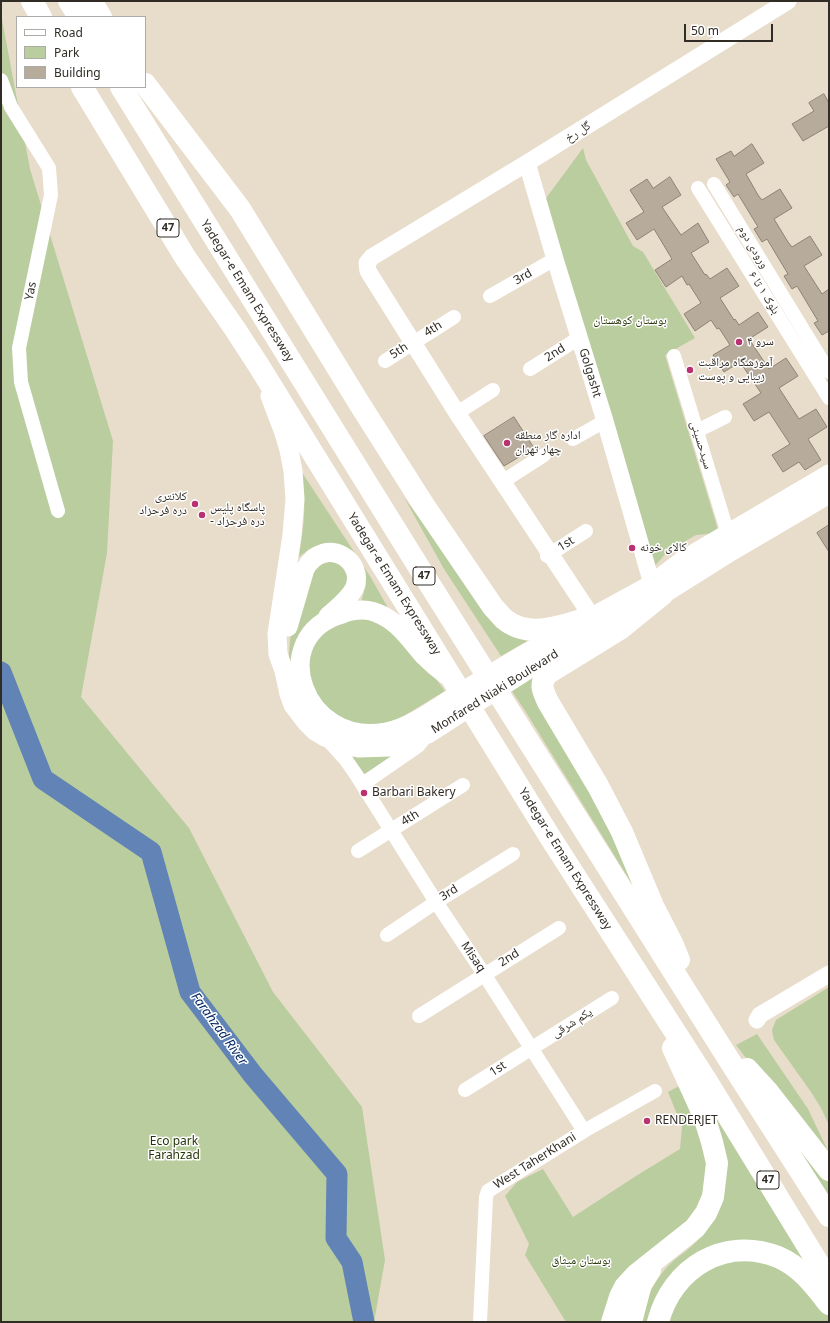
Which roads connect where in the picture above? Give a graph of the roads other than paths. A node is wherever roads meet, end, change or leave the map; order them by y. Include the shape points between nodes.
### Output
1 (32, 1) edge
2 (69, 1) edge
3 (92, 1) edge
4 (788, 1) edge
5 (40, 16) edge
6 (78, 16) edge
7 (100, 16) edge
8 (1, 80) edge
9 (146, 85) edge
10 (83, 88) edge
11 (122, 88) edge
12 (527, 163) junction
13 (714, 184) dead end
14 (698, 188) dead end
15 (555, 258) junction
16 (490, 296) dead end
17 (454, 317) dead end
18 (579, 338) junction
19 (413, 342) junction
20 (674, 356) dead end
21 (385, 361) dead end
22 (259, 366) junction
23 (530, 369) dead end
24 (829, 372) edge
25 (493, 390) dead end
26 (829, 398) edge
27 (457, 413) junction
28 (725, 417) dead end
29 (605, 421) junction
30 (697, 430) junction
31 (573, 439) dead end
32 (544, 455) dead end
33 (829, 474) edge
34 (502, 482) junction
35 (829, 494) edge
36 (829, 507) edge
37 (58, 511) dead end
38 (770, 530) junction
39 (586, 531) dead end
40 (728, 534) junction
41 (548, 555) junction
42 (657, 589) junction
43 (592, 617) junction
44 (321, 622) junction
45 (284, 671) junction
46 (454, 682) junction
47 (449, 710) junction
48 (428, 734) junction
49 (325, 737) junction
50 (363, 784) junction
51 (463, 785) dead end
52 (391, 829) junction
53 (358, 851) dead end
54 (513, 854) dead end
55 (436, 902) junction
56 (559, 928) dead end
57 (387, 935) dead end
58 (484, 974) junction
59 (829, 974) edge
60 (647, 988) junction
61 (612, 998) dead end
62 (419, 1016) dead end
63 (757, 1020) dead end
64 (704, 1021) junction
65 (531, 1048) junction
66 (465, 1090) dead end
67 (655, 1091) dead end
68 (584, 1131) junction
69 (829, 1170) edge
70 (829, 1216) edge
71 (656, 1259) junction
72 (829, 1281) edge
73 (829, 1304) edge
74 (480, 1322) edge
75 (612, 1322) edge
76 (631, 1322) edge
77 (658, 1322) edge

1 - 5 highway
2 - 6 highway
3 - 7 highway
4 - 12 street, گل رخ
8 - 37 street, Yas via 11,107 48,168 51,195 19,348 21,382
9 - 43 highway via 240,209 423,504 493,607 517,627 535,630 553,629
10 - 22 highway, Yadegar-e Emam Expressway / 47 via 185,257
11 - 64 highway, Yadegar-e Emam Expressway / 47
12 - 15 street, Golgasht
12 - 19 street, گل رخ via 372,257 367,263 368,272
13 - 24 street, ورودی دوم
14 - 26 street, بلوک ۱ تا ۶
15 - 16 street, 3rd
15 - 18 street, Golgasht
17 - 19 street, 4th
18 - 23 street, 2nd
18 - 29 street, Golgasht
19 - 21 street, 5th
19 - 27 street
20 - 30 street, سیدحسینی
22 - 45 main road, Monfared Niaki Boulevard via 284,433 293,471 295,499 292,535 277,634 278,654
22 - 46 highway, Yadegar-e Emam Expressway / 47
25 - 27 street
27 - 34 street
28 - 30 street
29 - 31 street
29 - 42 street, Golgasht
30 - 40 street, سیدحسینی
32 - 34 street
33 - 40 main road, Monfared Niaki Boulevard
34 - 41 street
35 - 38 main road, Monfared Niaki Boulevard
36 - 38 main road via 810,517
38 - 42 main road, Monfared Niaki Boulevard
39 - 41 street, 1st
40 - 42 main road, Monfared Niaki Boulevard via 683,560
41 - 43 street
42 - 43 main road, Monfared Niaki Boulevard
42 - 47 main road, Monfared Niaki Boulevard via 597,629 529,669
42 - 64 highway via 620,629 547,674 542,689 622,832 653,906 674,946
43 - 47 main road, Monfared Niaki Boulevard via 508,663
44 - 45 main road via 346,600 356,583 352,565 345,557 332,553 313,558 304,569 288,631
44 - 46 main road, Monfared Niaki Boulevard via 353,610 376,612 399,626 424,656
44 - 47 main road, Monfared Niaki Boulevard via 303,649 301,674 308,697 315,709 329,721 349,731 365,734 386,732
45 - 49 main road, Monfared Niaki Boulevard via 289,694 298,713 315,731
46 - 60 highway, Yadegar-e Emam Expressway / 47
47 - 48 main road, Monfared Niaki Boulevard
48 - 49 main road, Monfared Niaki Boulevard via 389,747 375,748 347,746
48 - 50 street via 418,746
49 - 50 street, Misaq
50 - 52 street, Misaq
51 - 52 street, 4th
52 - 53 street, 4th
52 - 55 street, Misaq
54 - 55 street, 3rd
55 - 57 street, 3rd
55 - 58 street, Misaq
56 - 58 street, 2nd
58 - 62 street, 2nd
58 - 65 street, Misaq
59 - 63 street via 760,1015
60 - 71 highway via 704,1116 717,1163 713,1197 706,1214 695,1228
60 - 72 highway, Yadegar-e Emam Expressway / 47
61 - 65 street, یکم شرقی
64 - 69 highway via 768,1092
64 - 70 highway, Yadegar-e Emam Expressway / 47
65 - 66 street, 1st
65 - 68 street, Misaq
67 - 68 street, West TaherKhani
68 - 74 street, West TaherKhani via 488,1191
71 - 75 highway via 636,1274 625,1287
71 - 76 highway via 641,1284
73 - 77 highway via 796,1268 779,1257 742,1250 725,1252 706,1259 682,1276 667,1297

